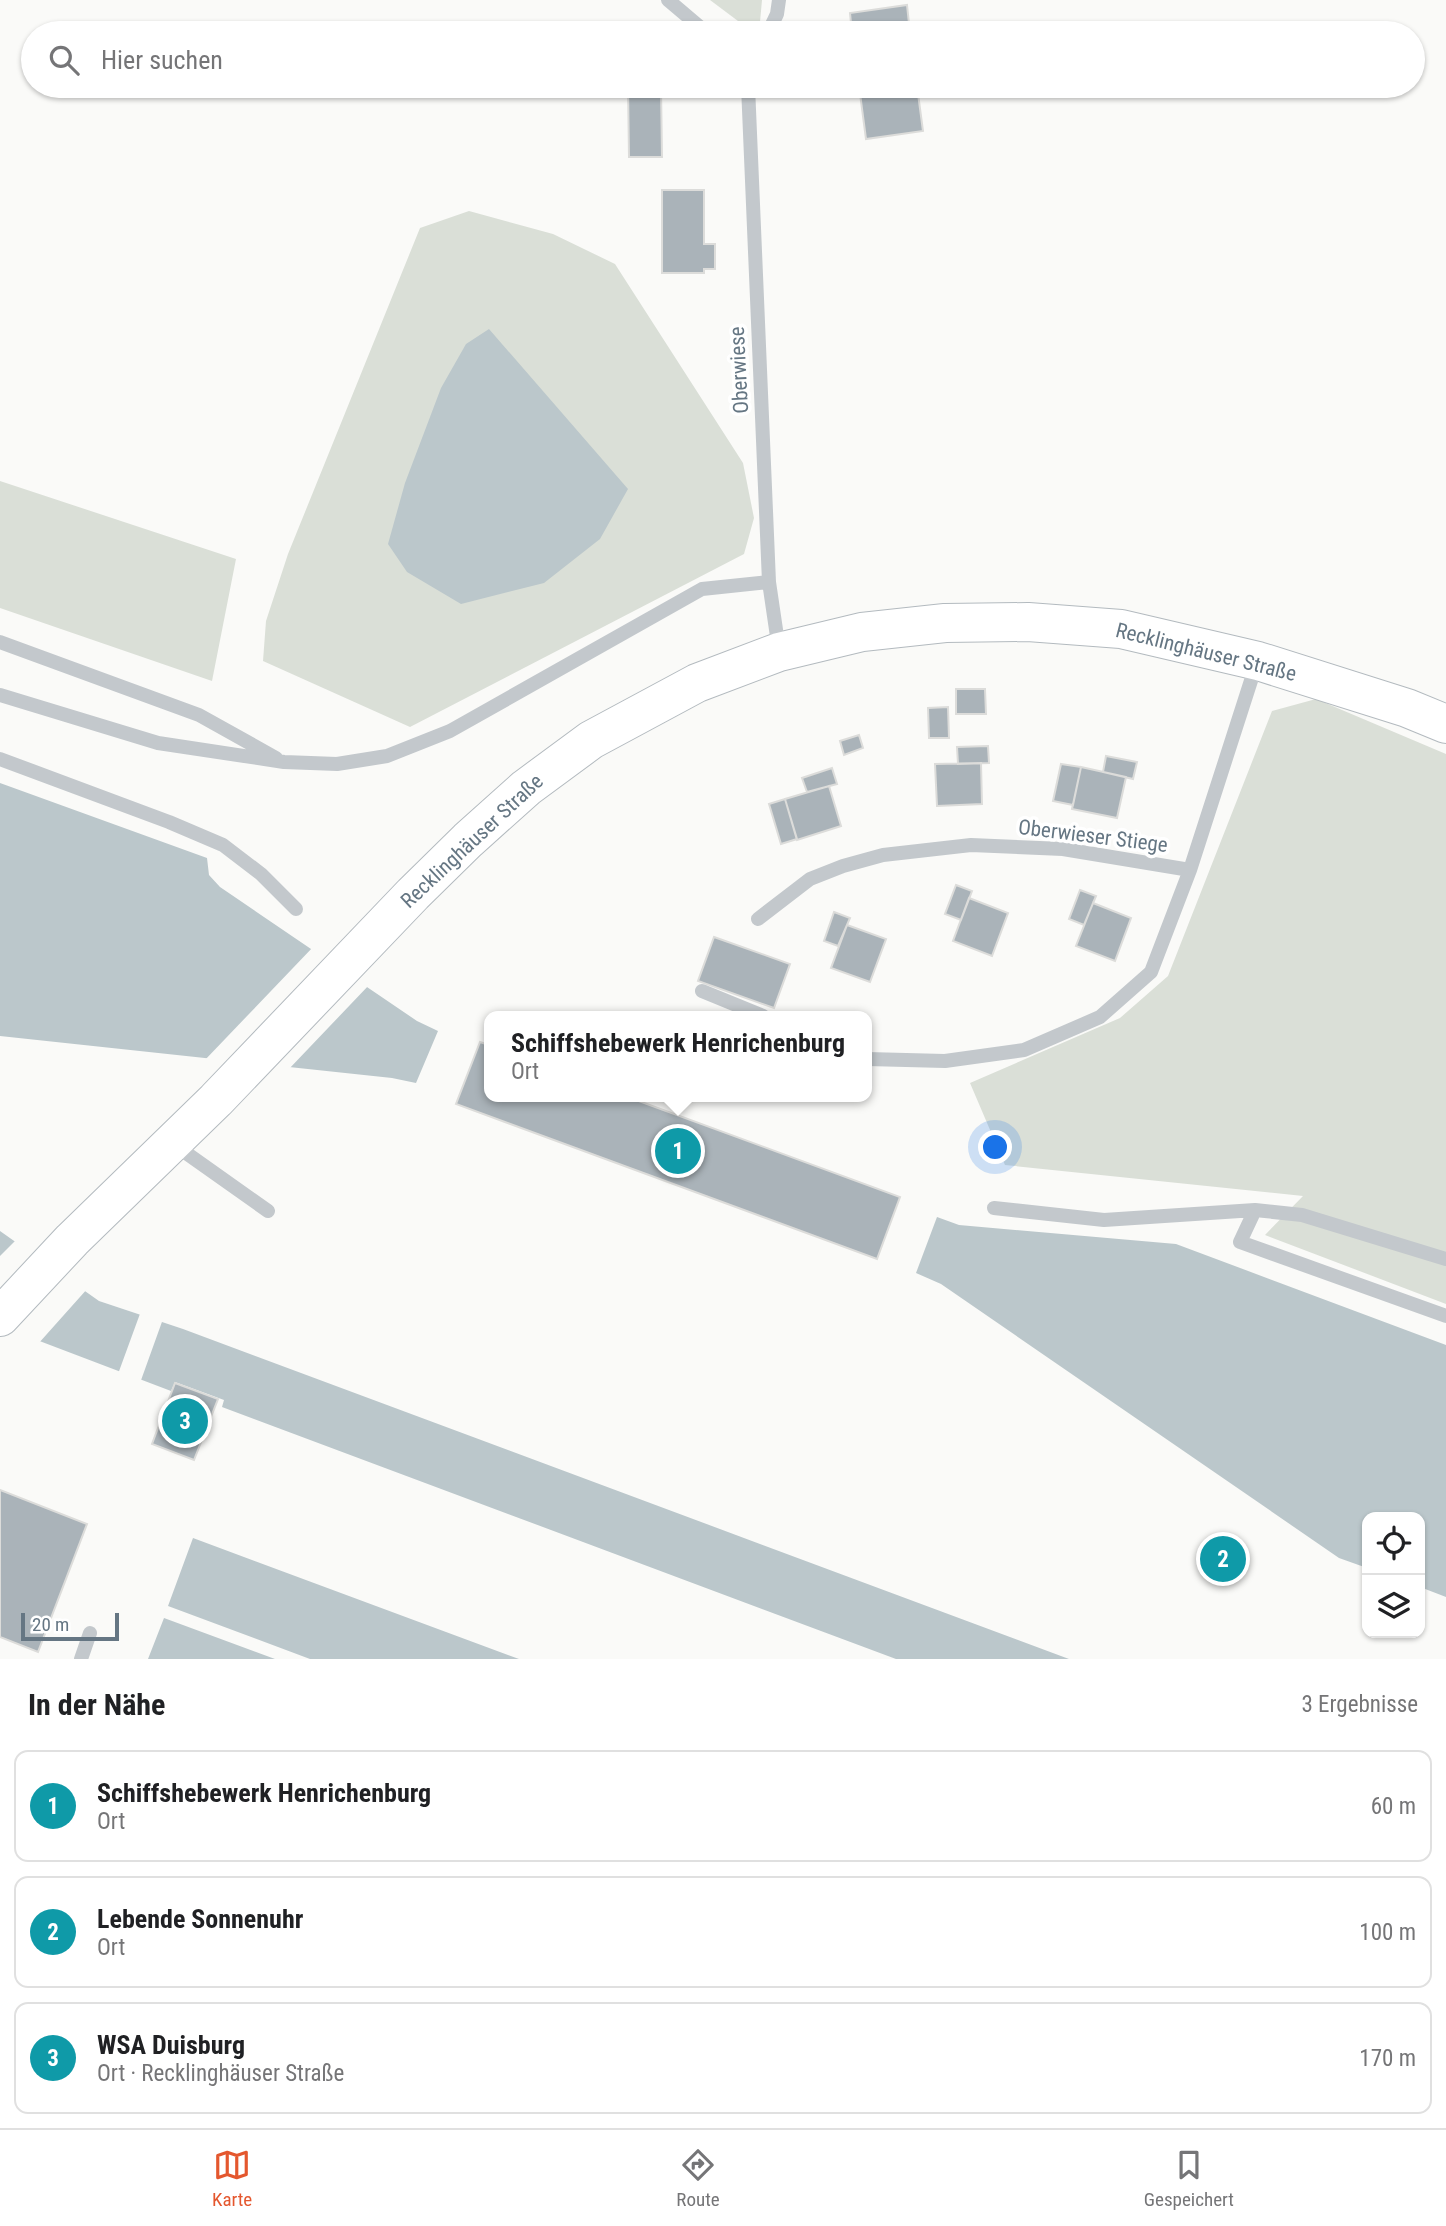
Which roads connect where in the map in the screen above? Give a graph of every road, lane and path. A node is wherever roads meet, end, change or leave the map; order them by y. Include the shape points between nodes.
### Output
1 (668, 0) edge
2 (779, 0) edge
3 (693, 21) edge
4 (773, 21) edge
5 (749, 98) edge
6 (769, 582) junction
7 (0, 642) edge
8 (779, 652) junction
9 (1258, 661) junction
10 (0, 695) edge
11 (1446, 724) edge
12 (0, 759) edge
13 (284, 762) junction
14 (1190, 870) junction
15 (296, 909) dead end
16 (758, 919) dead end
17 (702, 991) dead end
18 (752, 1011) edge
19 (872, 1059) edge
20 (172, 1143) junction
21 (994, 1208) dead end
22 (1255, 1210) junction
23 (268, 1211) dead end
24 (1446, 1259) edge
25 (1446, 1316) edge
26 (0, 1317) edge
27 (90, 1633) dead end
28 (81, 1659) edge

1 - 3 lane
2 - 4 lane
5 - 6 lane, Oberwiese
6 - 8 lane, Oberwiese
6 - 13 lane via 702,589 450,731 387,755 337,764
7 - 13 lane via 199,715
8 - 9 main road, Recklinghäuser Straße via 862,632 945,622 1028,622 1121,629
8 - 20 main road, Recklinghäuser Straße via 697,682 591,740 526,788 468,840
9 - 11 main road, Recklinghäuser Straße
9 - 14 lane, Oberwieser Stiege
10 - 13 lane via 158,743
12 - 15 lane via 223,845
14 - 16 lane, Oberwieser Stiege via 1049,848 971,845 883,855 843,866 810,879
14 - 19 lane, Oberwieser Stiege via 1151,972 1100,1017 1024,1050 944,1061
17 - 18 lane
20 - 23 lane
20 - 26 main road, Recklinghäuser Straße
21 - 22 lane via 1104,1220
22 - 24 lane via 1302,1214
22 - 25 lane via 1240,1242
27 - 28 lane

